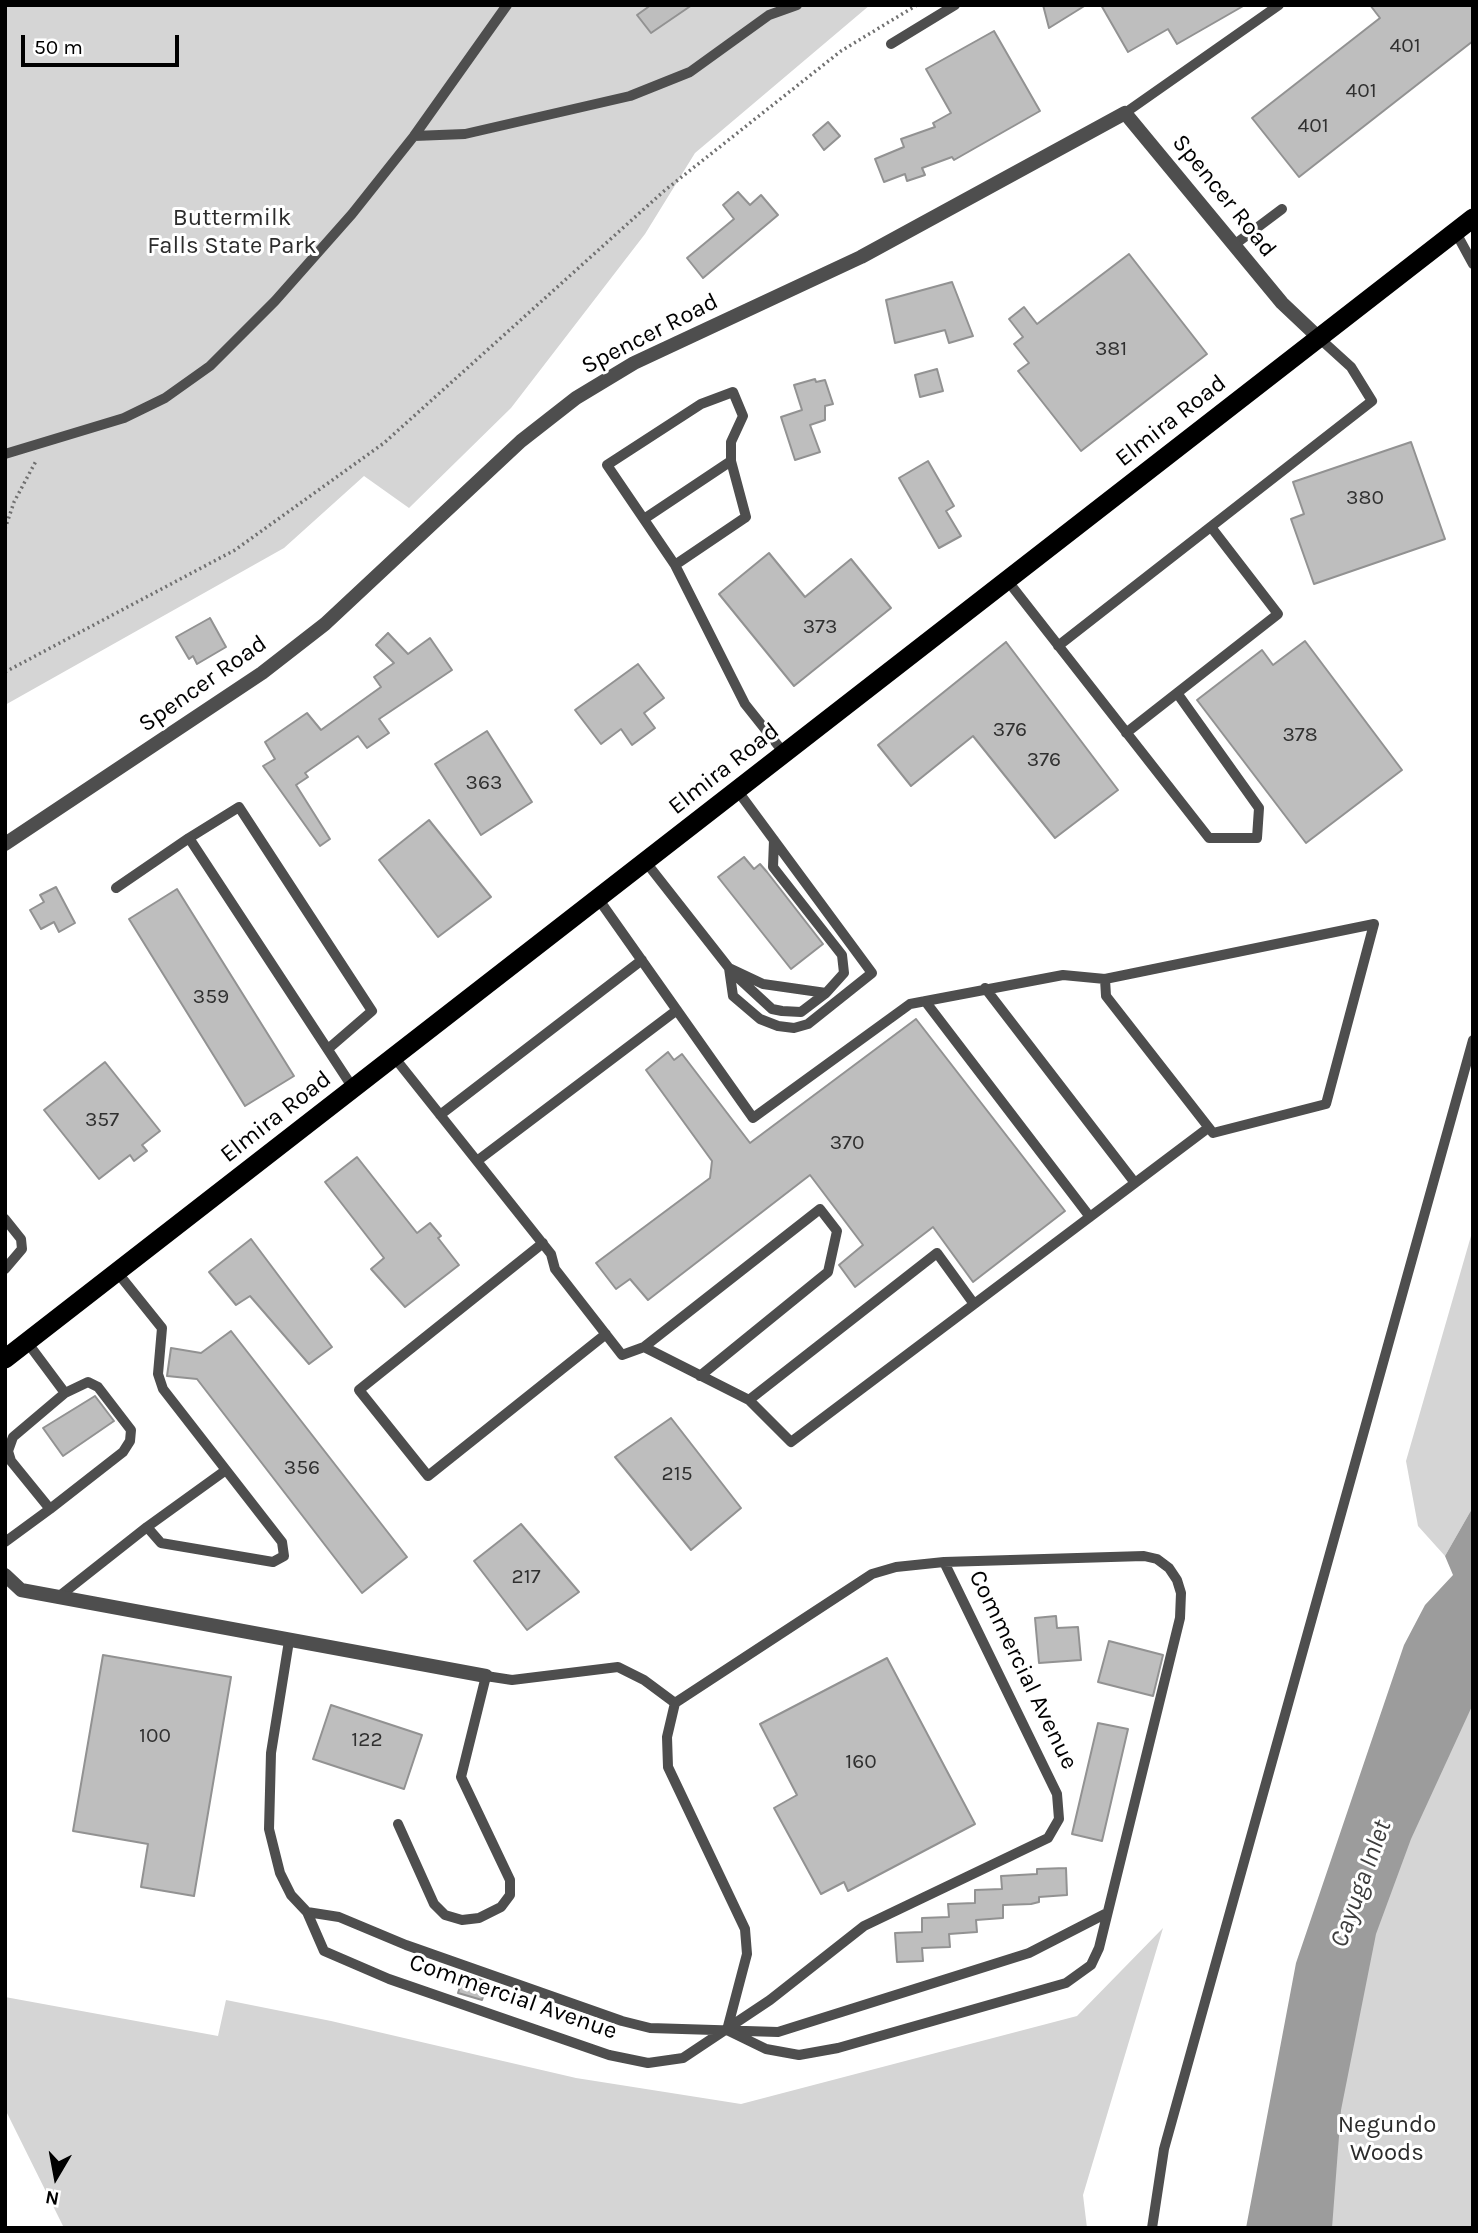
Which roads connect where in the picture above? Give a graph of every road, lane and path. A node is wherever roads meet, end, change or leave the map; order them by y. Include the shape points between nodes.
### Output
1 (507, 5) edge
2 (797, 5) edge
3 (917, 5) edge
4 (956, 5) edge
5 (1279, 5) edge
6 (891, 44) dead end
7 (1125, 113) junction
8 (414, 136) junction
9 (1282, 209) dead end
10 (1473, 218) edge
11 (1455, 231) junction
12 (1234, 245) junction
13 (1473, 264) edge
14 (1318, 337) junction
15 (40, 446) junction
16 (5, 454) edge
17 (731, 461) junction
18 (644, 519) junction
19 (1211, 527) junction
20 (5, 529) edge
21 (675, 565) junction
22 (1007, 580) junction
23 (1058, 646) junction
24 (5, 672) edge
25 (1177, 693) junction
26 (1126, 733) junction
27 (784, 753) junction
28 (737, 789) junction
29 (190, 838) junction
30 (774, 839) junction
31 (5, 844) edge
32 (645, 861) junction
33 (116, 888) dead end
34 (597, 897) junction
35 (642, 960) junction
36 (729, 968) junction
37 (1105, 979) junction
38 (985, 988) junction
39 (826, 993) junction
40 (925, 1001) junction
41 (677, 1010) junction
42 (1473, 1040) edge
43 (327, 1049) junction
44 (394, 1057) junction
45 (353, 1088) junction
46 (440, 1115) junction
47 (1208, 1128) junction
48 (477, 1161) junction
49 (1135, 1183) junction
50 (1090, 1217) junction
51 (5, 1219) edge
52 (543, 1243) junction
53 (5, 1269) edge
54 (117, 1272) junction
55 (974, 1304) junction
56 (606, 1334) junction
57 (27, 1342) junction
58 (644, 1348) junction
59 (5, 1359) edge
60 (701, 1376) junction
61 (65, 1393) junction
62 (749, 1400) junction
63 (226, 1470) junction
64 (50, 1509) junction
65 (147, 1527) junction
66 (5, 1542) edge
67 (944, 1562) junction
68 (5, 1575) edge
69 (57, 1598) junction
70 (289, 1642) junction
71 (486, 1676) junction
72 (675, 1703) junction
73 (398, 1824) dead end
74 (307, 1912) junction
75 (1105, 1914) junction
76 (727, 2030) junction
77 (1152, 2228) edge

1 - 8 lane
2 - 8 lane via 769,15 690,72 630,96 465,134
3 - 24 path via 841,51 664,191 384,443 235,550
4 - 6 lane
5 - 7 lane
7 - 12 street, Spencer Road
7 - 31 street, Spencer Road via 862,257 634,363 576,398 520,441 325,624 262,673
8 - 15 lane via 309,262 210,366 134,414
9 - 12 lane
10 - 11 highway, Elmira Road
11 - 13 lane
11 - 14 highway, Elmira Road
12 - 14 street, Spencer Road via 1282,303
14 - 19 lane via 1351,367 1372,401
14 - 22 highway, Elmira Road
15 - 16 lane
15 - 20 path
17 - 18 lane
17 - 18 lane via 731,442 743,416 733,392 701,404 607,465
17 - 21 lane via 746,517
18 - 21 lane
19 - 23 lane
19 - 25 lane via 1278,614
21 - 27 lane via 726,672
22 - 23 lane
22 - 27 highway, Elmira Road
23 - 26 lane
25 - 26 lane
25 - 26 lane via 1259,808 1257,838 1209,838
27 - 28 highway, Elmira Road
28 - 30 lane
28 - 32 highway, Elmira Road
29 - 33 lane
29 - 43 lane
29 - 43 lane via 239,807 372,1011
30 - 36 lane via 872,973 807,1024 794,1028 760,1018 733,996
30 - 39 lane via 773,867 842,955 845,974
32 - 34 highway, Elmira Road
32 - 36 lane
34 - 35 lane
34 - 44 highway, Elmira Road
35 - 41 lane
35 - 46 lane
36 - 39 lane via 764,984
36 - 39 lane via 772,1009 801,1012
37 - 38 lane via 1063,975
37 - 47 lane via 1106,996
37 - 47 lane via 1374,924 1326,1104 1213,1133
38 - 40 lane
38 - 49 lane
40 - 41 lane via 910,1004 753,1118
40 - 50 lane
41 - 48 lane
42 - 77 lane via 1164,2149
43 - 45 lane
44 - 45 highway, Elmira Road
44 - 46 lane
45 - 54 highway, Elmira Road
46 - 48 lane
47 - 49 lane
48 - 52 lane
49 - 50 lane
50 - 55 lane
51 - 53 lane via 21,1240 22,1249
52 - 56 lane via 555,1269
52 - 56 lane via 359,1390 428,1476
54 - 57 highway, Elmira Road
54 - 63 lane via 162,1328 158,1374 163,1389
55 - 62 lane via 791,1442
55 - 62 lane via 937,1253
56 - 58 lane via 622,1355
57 - 59 highway, Elmira Road
57 - 61 lane
58 - 60 lane
58 - 60 lane via 820,1209 838,1231 828,1272
60 - 62 lane
61 - 64 lane via 13,1437 8,1451
61 - 64 lane via 88,1382 98,1387 131,1430 123,1452
63 - 65 lane
63 - 65 lane via 282,1542 284,1556 273,1562 161,1544
64 - 66 lane
65 - 69 lane
67 - 72 lane, Commercial Avenue via 872,1574
67 - 75 lane via 1144,1556 1157,1559 1177,1580 1181,1593 1178,1629
67 - 76 lane, Commercial Avenue via 1057,1794 1059,1819 1048,1838 864,1926
68 - 69 street via 21,1590
69 - 70 street
70 - 71 street
70 - 74 lane, Commercial Avenue via 271,1753 269,1829 280,1873
71 - 72 lane via 512,1680 618,1667
71 - 73 lane via 461,1777 510,1880 510,1895 501,1908 471,1919 445,1915 434,1904
72 - 76 lane via 667,1737 668,1767 745,1929 747,1954
74 - 76 lane, Commercial Avenue via 339,1917 622,2021 650,2028
74 - 76 lane, Commercial Avenue via 324,1951 350,1964 609,2055 648,2063 683,2058
75 - 76 lane via 1029,1953 892,1998 778,2032
75 - 76 lane via 1091,1965 1066,1983 799,2055 766,2049

